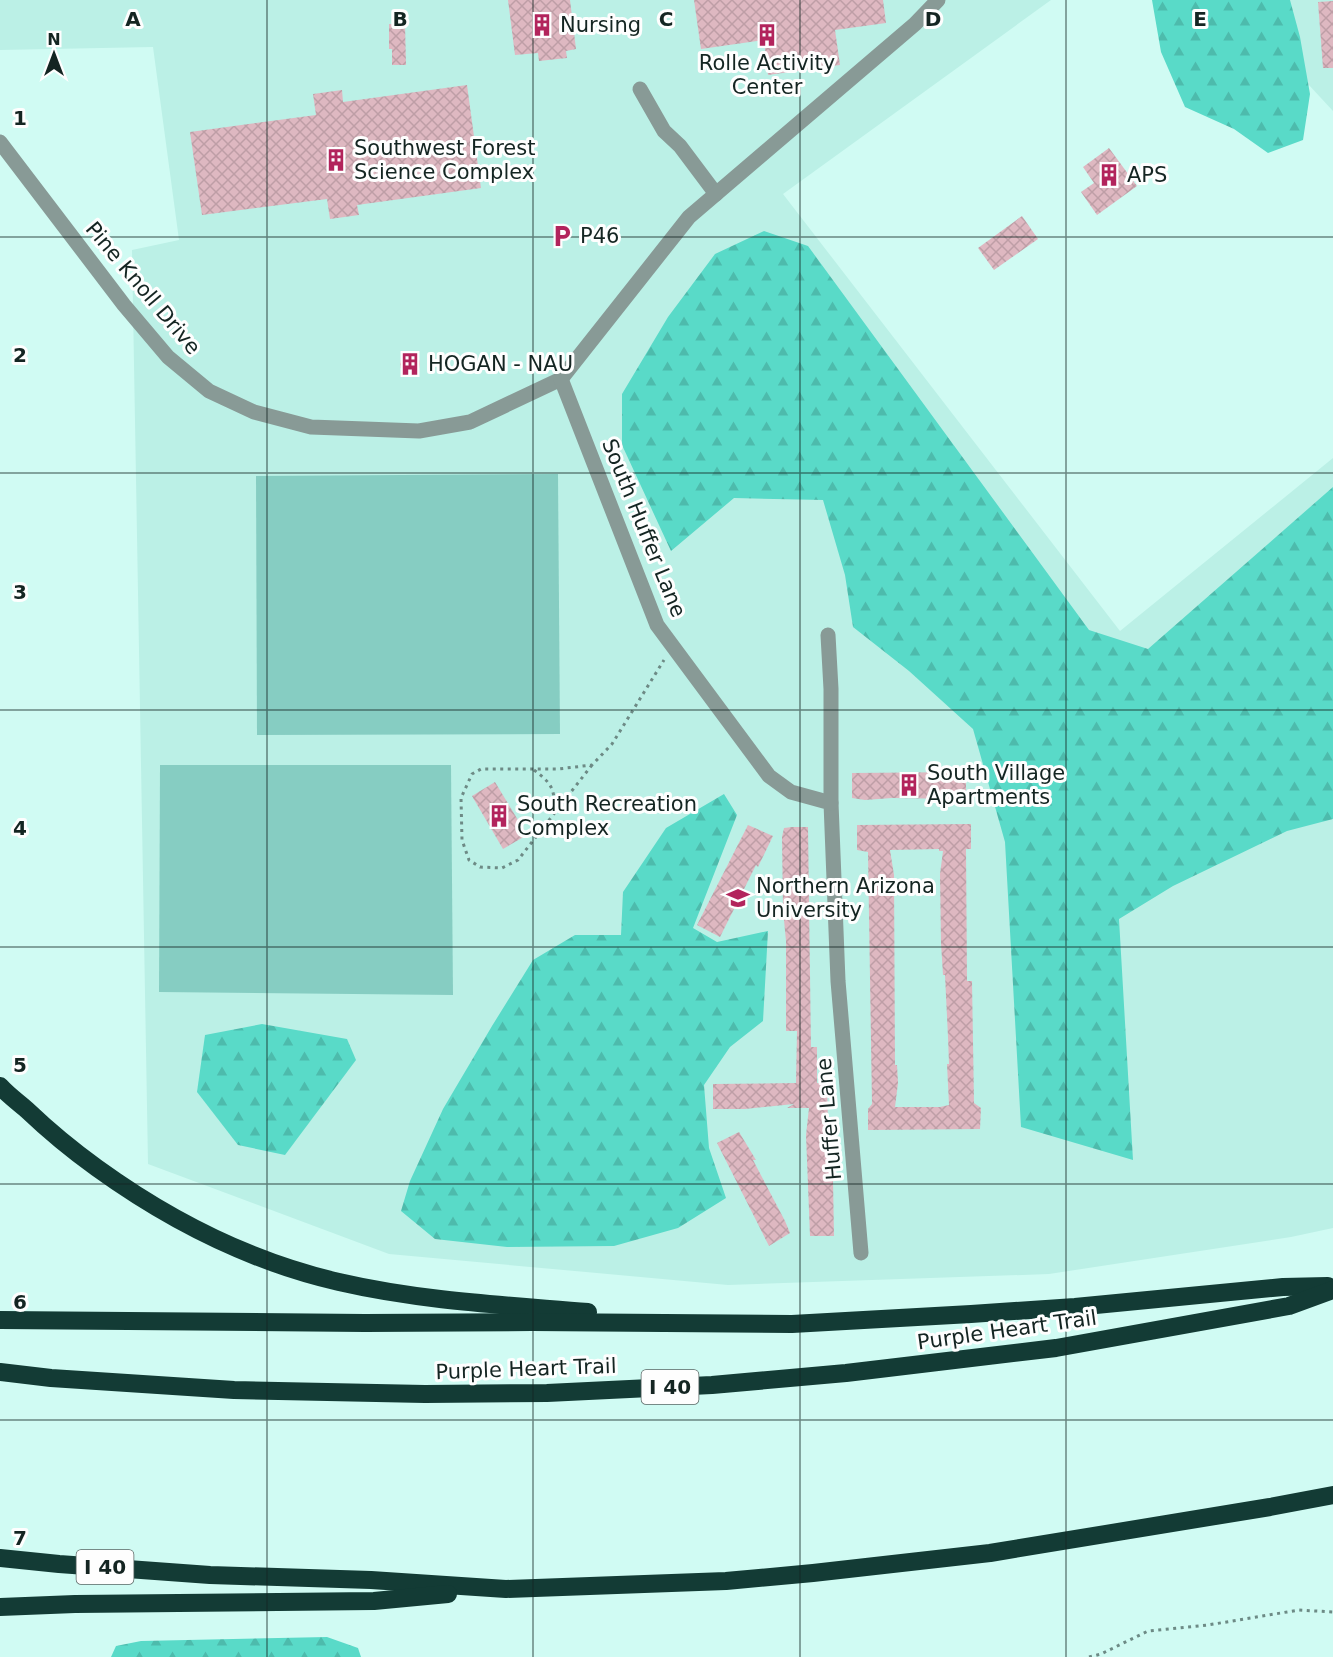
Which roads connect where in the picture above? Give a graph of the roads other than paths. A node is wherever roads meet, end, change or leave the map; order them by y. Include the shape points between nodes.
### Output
1 (938, 0) edge
2 (640, 89) dead end
3 (0, 142) edge
4 (716, 194) junction
5 (561, 379) junction
6 (828, 635) dead end
7 (831, 803) junction
8 (0, 1086) edge
9 (861, 1253) dead end
10 (1333, 1288) edge
11 (0, 1320) edge
12 (670, 1323) junction
13 (0, 1372) edge
14 (1333, 1495) edge
15 (0, 1557) edge
16 (506, 1589) junction
17 (0, 1607) edge

1 - 4 street
2 - 4 street via 664,131
3 - 5 street, Pine Knoll Drive via 168,357 209,391 254,412 311,427 419,431 470,422
4 - 5 street via 689,217
5 - 7 street, South Huffer Lane via 657,625 769,776 791,792
6 - 7 street
7 - 9 street, Huffer Lane via 838,981
8 - 12 highway via 75,1152 149,1203 246,1252 337,1282 384,1291
10 - 12 highway via 1283,1287 889,1319 792,1324
10 - 13 highway, Purple Heart Trail / I 40 via 1289,1306 1056,1348 846,1373 712,1384 547,1393 424,1394 210,1388
11 - 12 highway
14 - 16 highway, I 40 via 990,1553 726,1581
15 - 16 highway, I 40 via 210,1575
16 - 17 highway via 374,1601

